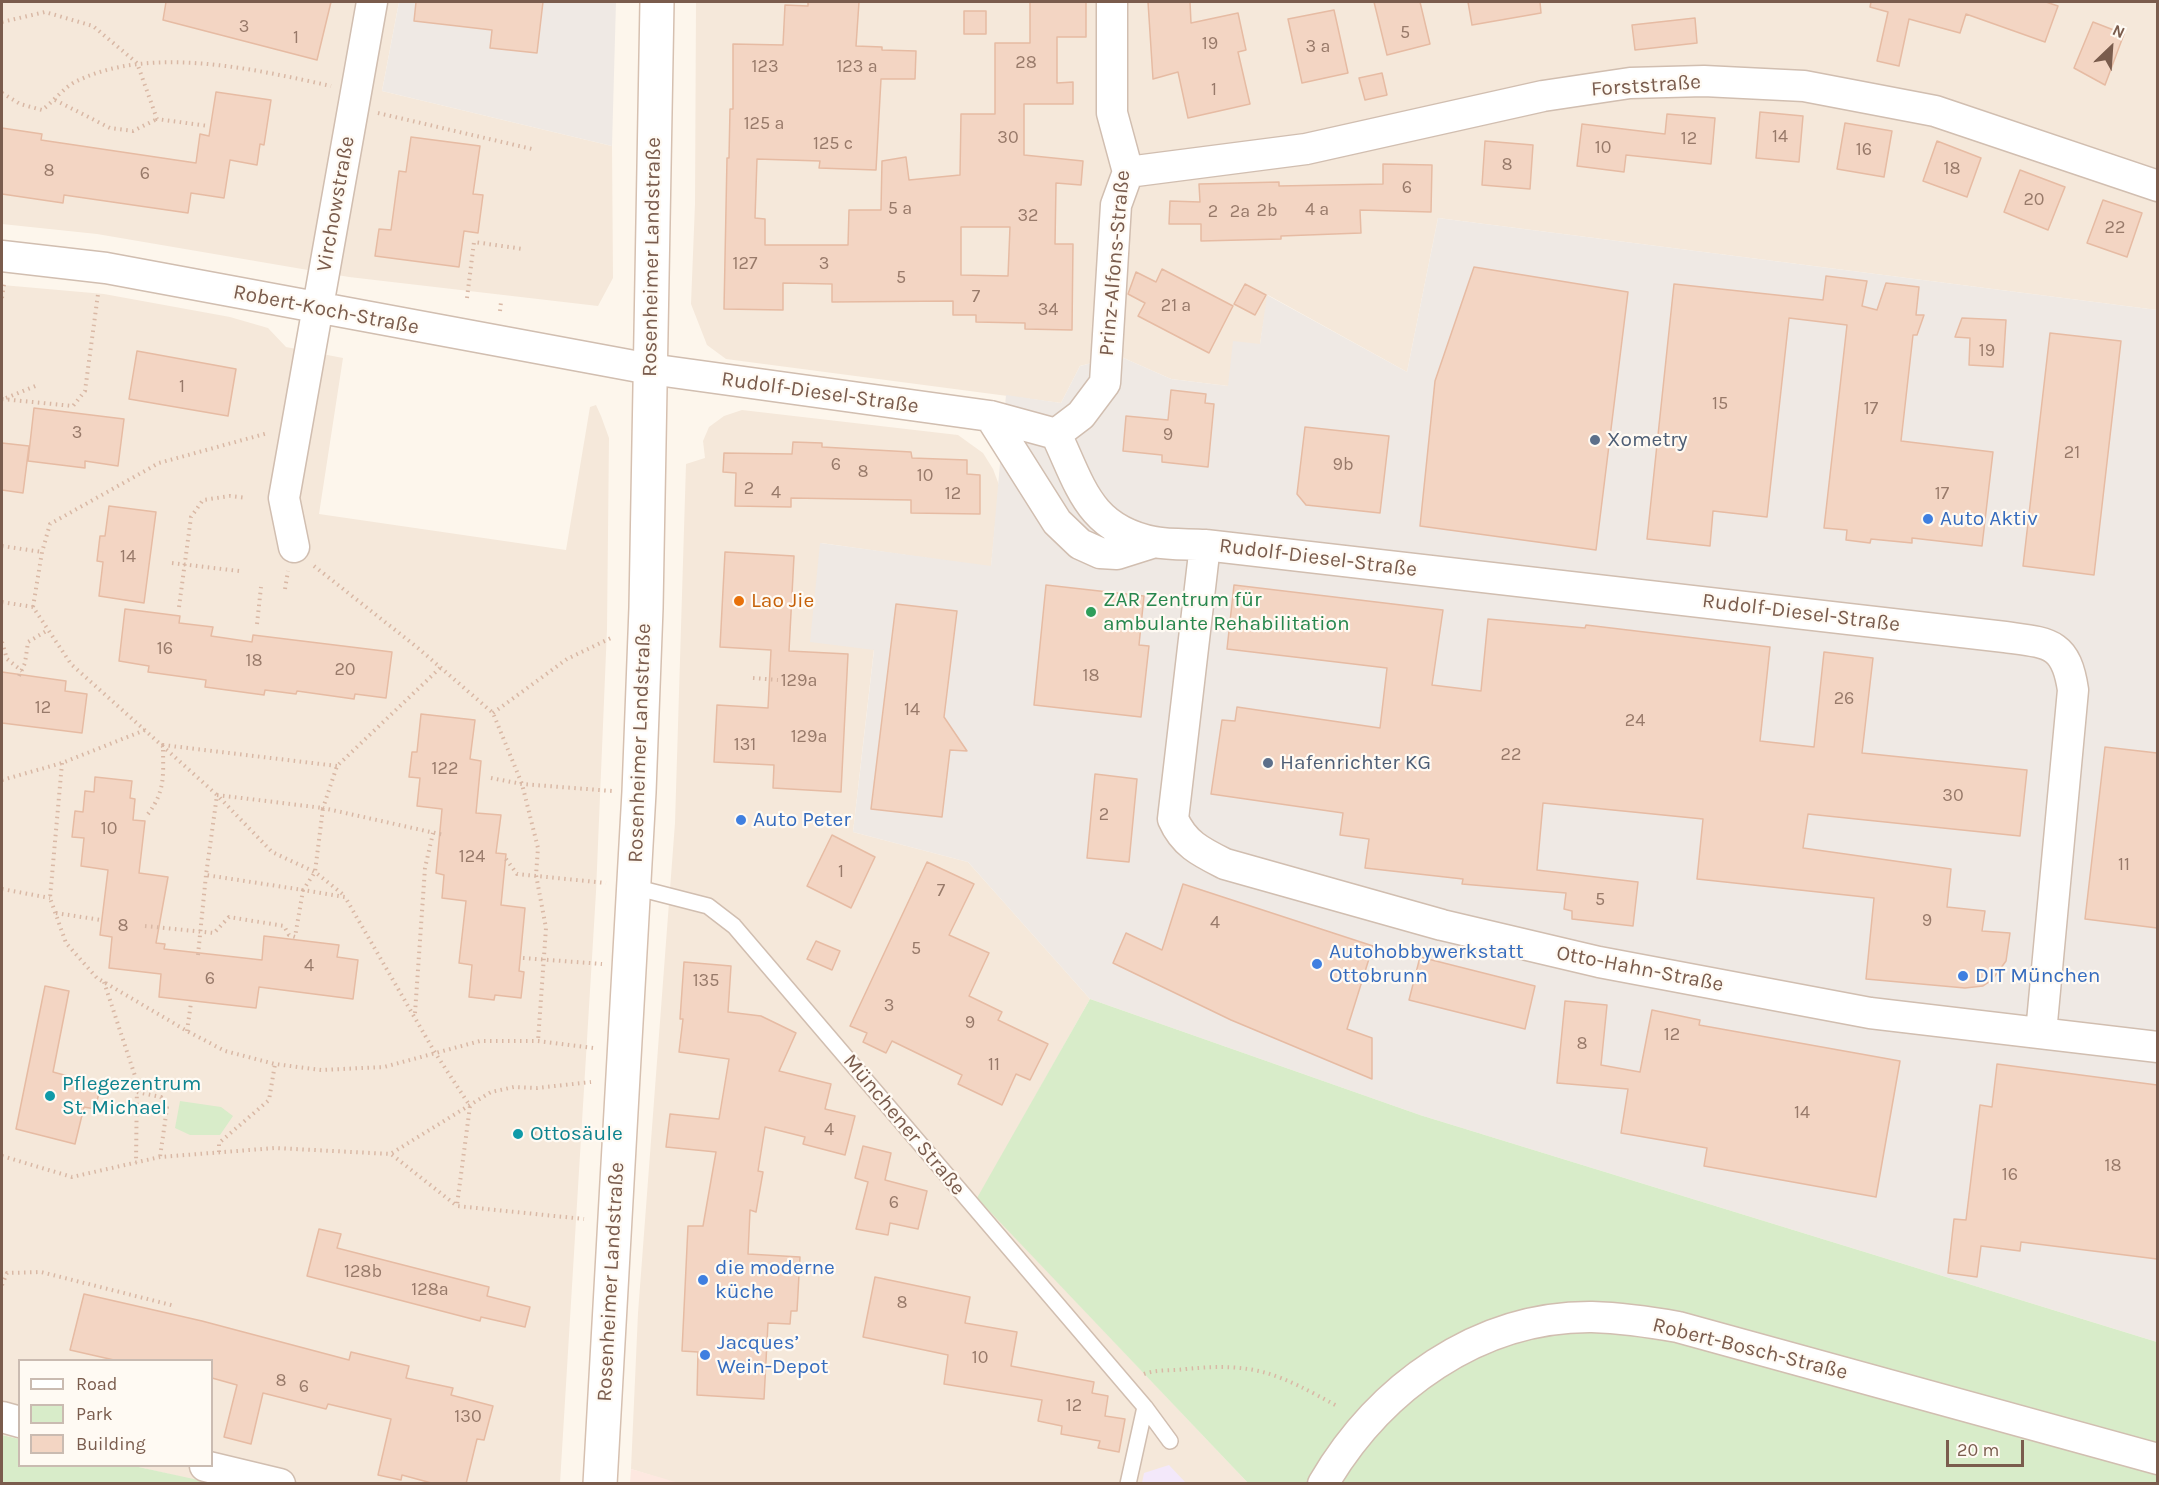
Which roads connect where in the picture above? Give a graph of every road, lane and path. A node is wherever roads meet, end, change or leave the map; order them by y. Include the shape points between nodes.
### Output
1 (372, 2) edge
2 (657, 2) edge
3 (1112, 2) edge
4 (2, 22) edge
5 (137, 63) junction
6 (2, 93) edge
7 (354, 99) junction
8 (55, 100) junction
9 (157, 119) junction
10 (208, 126) dead end
11 (532, 149) dead end
12 (1128, 172) junction
13 (2157, 186) edge
14 (523, 249) dead end
15 (2, 255) edge
16 (99, 288) dead end
17 (467, 298) dead end
18 (501, 302) dead end
19 (317, 309) junction
20 (500, 311) dead end
21 (650, 369) junction
22 (38, 385) dead end
23 (4, 398) edge
24 (990, 416) junction
25 (296, 433) junction
26 (1056, 434) junction
27 (247, 498) dead end
28 (1155, 542) junction
29 (1205, 545) junction
30 (2, 546) edge
31 (294, 547) joint
32 (42, 552) junction
33 (172, 563) dead end
34 (184, 565) junction
35 (239, 571) dead end
36 (261, 586) dead end
37 (2, 602) edge
38 (179, 607) dead end
39 (33, 608) junction
40 (257, 624) dead end
41 (48, 630) junction
42 (613, 637) dead end
43 (2, 642) edge
44 (440, 668) junction
45 (753, 678) dead end
46 (778, 680) dead end
47 (493, 713) junction
48 (145, 730) junction
49 (163, 745) junction
50 (62, 764) junction
51 (337, 766) junction
52 (490, 778) dead end
53 (2, 780) edge
54 (522, 784) junction
55 (639, 792) junction
56 (218, 795) junction
57 (323, 808) junction
58 (148, 814) dead end
59 (432, 833) junction
60 (444, 835) dead end
61 (506, 859) dead end
62 (315, 872) junction
63 (206, 875) junction
64 (536, 876) junction
65 (634, 886) junction
66 (2, 889) edge
67 (303, 890) junction
68 (345, 897) junction
69 (50, 898) junction
70 (56, 913) junction
71 (101, 920) dead end
72 (145, 926) dead end
73 (202, 932) junction
74 (198, 955) dead end
75 (523, 958) dead end
76 (545, 959) junction
77 (566, 961) dead end
78 (104, 982) junction
79 (191, 1003) dead end
80 (415, 1014) junction
81 (187, 1031) junction
82 (2040, 1033) junction
83 (538, 1041) junction
84 (2157, 1047) edge
85 (593, 1048) dead end
86 (434, 1052) junction
87 (275, 1064) junction
88 (591, 1082) dead end
89 (137, 1092) junction
90 (470, 1106) junction
91 (523, 1133) dead end
92 (589, 1135) dead end
93 (219, 1152) junction
94 (391, 1154) junction
95 (2, 1156) edge
96 (160, 1157) junction
97 (136, 1163) junction
98 (457, 1206) junction
99 (584, 1219) dead end
100 (2, 1284) edge
101 (175, 1306) dead end
102 (1124, 1382) junction
103 (1145, 1407) junction
104 (1339, 1407) dead end
105 (2, 1417) edge
106 (18, 1421) edge
107 (1170, 1441) dead end
108 (2157, 1459) edge
109 (208, 1467) edge
110 (280, 1484) edge
111 (600, 1484) edge
112 (1128, 1484) edge
113 (1323, 1484) edge

1 - 7 street, Virchowstraße
2 - 21 main road, Rosenheimer Landstraße
3 - 12 street, Prinz-Alfons-Straße via 1112,113
4 - 5 path via 45,12 93,26
5 - 7 path via 200,62 281,75
5 - 8 path via 76,81
5 - 9 path
6 - 8 path via 20,104 42,110
7 - 11 path
7 - 19 street, Virchowstraße
8 - 9 path via 110,128 133,130
9 - 10 path
12 - 13 street, Forststraße via 1306,149 1554,94 1630,83 1704,81 1804,86 1935,111
12 - 26 street, Prinz-Alfons-Straße via 1116,205 1105,383 1081,415
14 - 17 path via 474,242
15 - 19 street, Robert-Koch-Straße via 106,268
16 - 23 path via 85,391 73,406
18 - 20 path
19 - 21 street, Robert-Koch-Straße
19 - 25 street, Virchowstraße
21 - 24 street, Rudolf-Diesel-Straße
21 - 55 main road, Rosenheimer Landstraße
22 - 23 path
24 - 26 street, Rudolf-Diesel-Straße
24 - 28 street, Rudolf-Diesel-Straße via 1057,522 1080,544 1100,553 1117,554
25 - 31 street, Virchowstraße via 284,498
25 - 32 path via 268,433 159,463 50,524
26 - 28 street, Rudolf-Diesel-Straße via 1088,501 1104,522
27 - 34 path via 203,500 191,517
28 - 29 street, Rudolf-Diesel-Straße
29 - 82 street, Otto-Hahn-Straße via 1173,819 1181,836 1196,849 1225,864 1442,926 1599,962 1870,1013
29 - 82 street, Rudolf-Diesel-Straße via 2006,637 2048,645 2064,654 2073,690
30 - 32 path
31 - 44 path
32 - 39 path
33 - 34 path
34 - 35 path
34 - 38 path
36 - 40 path
37 - 39 path
39 - 41 path
41 - 43 path via 28,642 20,674 7,659
41 - 48 path via 72,664
42 - 47 path via 567,660
44 - 47 path
44 - 51 path
45 - 46 path
47 - 54 path
48 - 49 path
48 - 50 path
49 - 51 path
49 - 56 path
49 - 58 path via 160,799
50 - 53 path
50 - 69 path
51 - 57 path
52 - 54 path
54 - 55 path
54 - 64 path via 538,848
55 - 65 main road, Rosenheimer Landstraße
56 - 57 path
56 - 62 path via 272,852
56 - 63 path
57 - 59 path
57 - 62 path
59 - 60 path
59 - 80 path via 425,868
61 - 64 path via 517,874
62 - 67 path
62 - 68 path
63 - 67 path
63 - 73 path
64 - 65 path
64 - 76 path via 546,928
65 - 102 lane, Münchener Straße via 708,906 734,926
65 - 111 main road, Rosenheimer Landstraße
66 - 69 path
67 - 68 path
67 - 73 path via 295,938 284,926 229,917 214,933
68 - 80 path
69 - 70 path
70 - 71 path
70 - 78 path via 66,943
72 - 73 path
73 - 74 path
75 - 76 path
76 - 77 path
76 - 83 path
78 - 81 path
78 - 89 path
79 - 81 path
80 - 86 path
81 - 87 path via 225,1051
82 - 84 street, Otto-Hahn-Straße
83 - 85 path
83 - 86 path via 480,1041
86 - 87 path via 384,1067 321,1070
86 - 90 path
87 - 93 path via 269,1100 219,1143
88 - 90 path via 514,1087 491,1092
89 - 96 path via 161,1098 167,1108
89 - 97 path
90 - 94 path
90 - 98 path
91 - 92 path
93 - 94 path via 275,1148
93 - 96 path
94 - 98 path
95 - 97 path via 72,1177
96 - 97 path
98 - 99 path
100 - 101 path via 7,1273 41,1272
102 - 103 lane, Münchener Straße
102 - 104 path via 1148,1372 1247,1367 1281,1376
103 - 107 lane, Münchener Straße
103 - 112 lane
105 - 106 street
108 - 113 street, Robert-Bosch-Straße via 1678,1327 1590,1317 1508,1330 1441,1359 1411,1380 1354,1435
109 - 110 street

